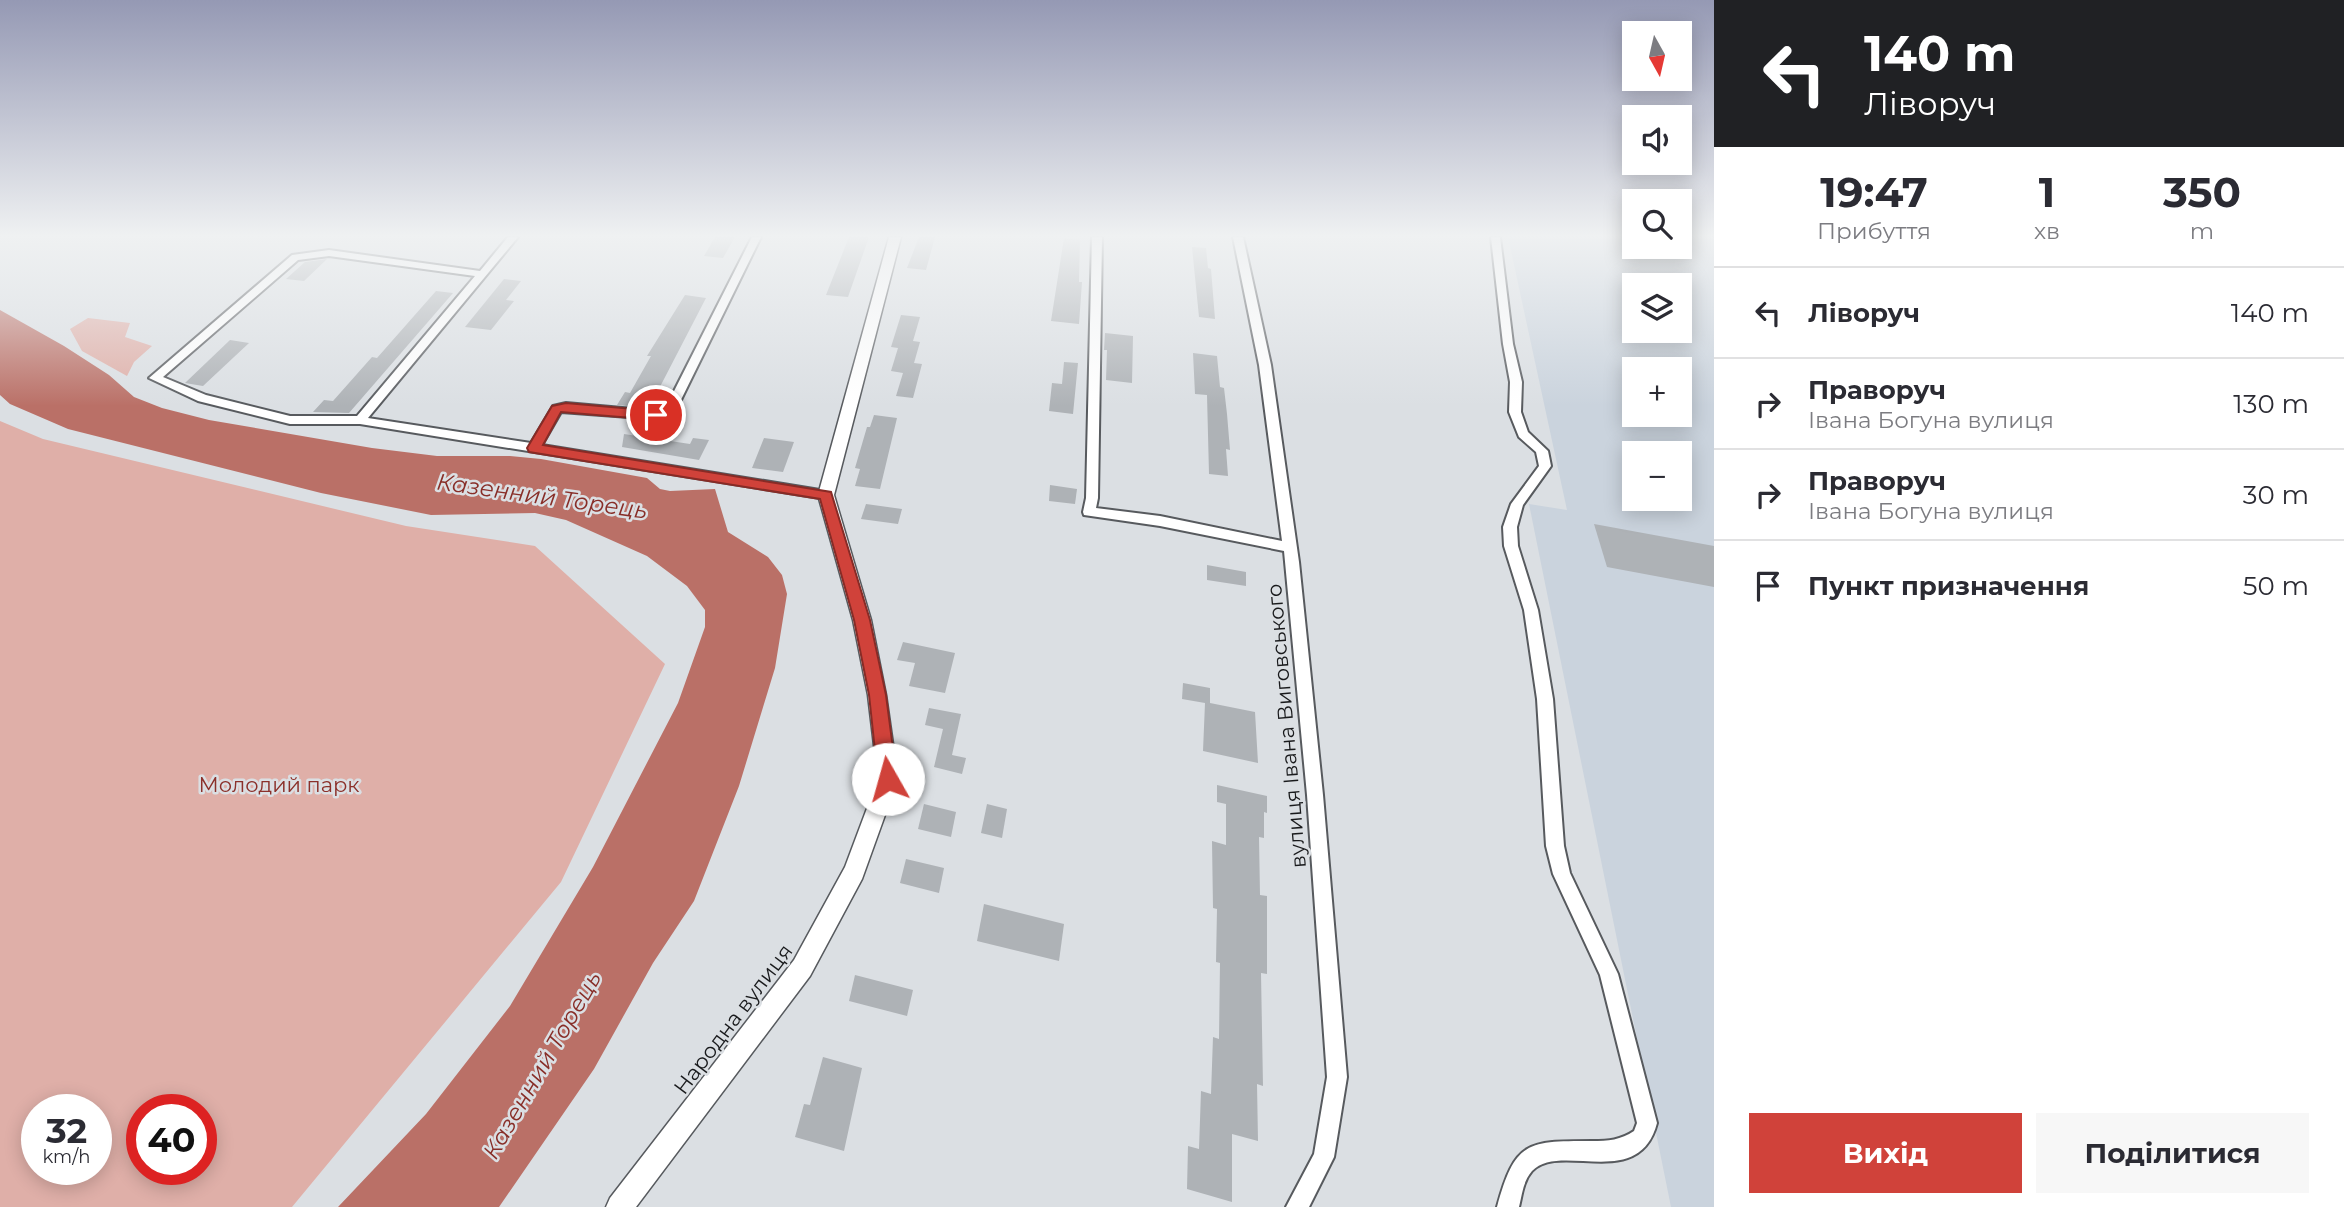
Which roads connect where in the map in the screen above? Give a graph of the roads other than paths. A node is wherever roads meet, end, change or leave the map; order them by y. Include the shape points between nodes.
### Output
1 (253, 293) edge
2 (466, 293) edge
3 (729, 293) edge
4 (880, 293) edge
5 (1096, 293) edge
6 (1250, 293) edge
7 (1502, 293) edge
8 (360, 420) junction
9 (534, 448) junction
10 (826, 495) junction
11 (1290, 547) junction
12 (619, 1207) edge
13 (1297, 1207) edge
14 (1508, 1207) edge

1 - 8 street via 155,378 202,398 290,420
2 - 8 street
3 - 9 street via 670,411 656,415 556,409
4 - 10 street
5 - 11 street via 1088,512
6 - 11 street, вулиця Івана Виговського via 1265,365
7 - 14 street via 1516,382 1515,412 1523,434 1542,451 1545,466 1517,504 1510,527 1511,546 1531,610 1545,699 1555,846 1562,874 1609,974 1647,1123 1641,1138 1631,1145 1599,1152 1547,1152 1525,1162
8 - 9 street
9 - 10 street
10 - 12 street, Народна вулиця via 862,620 888,779 854,872 802,968
11 - 13 street, вулиця Івана Виговського via 1337,1077 1324,1157

